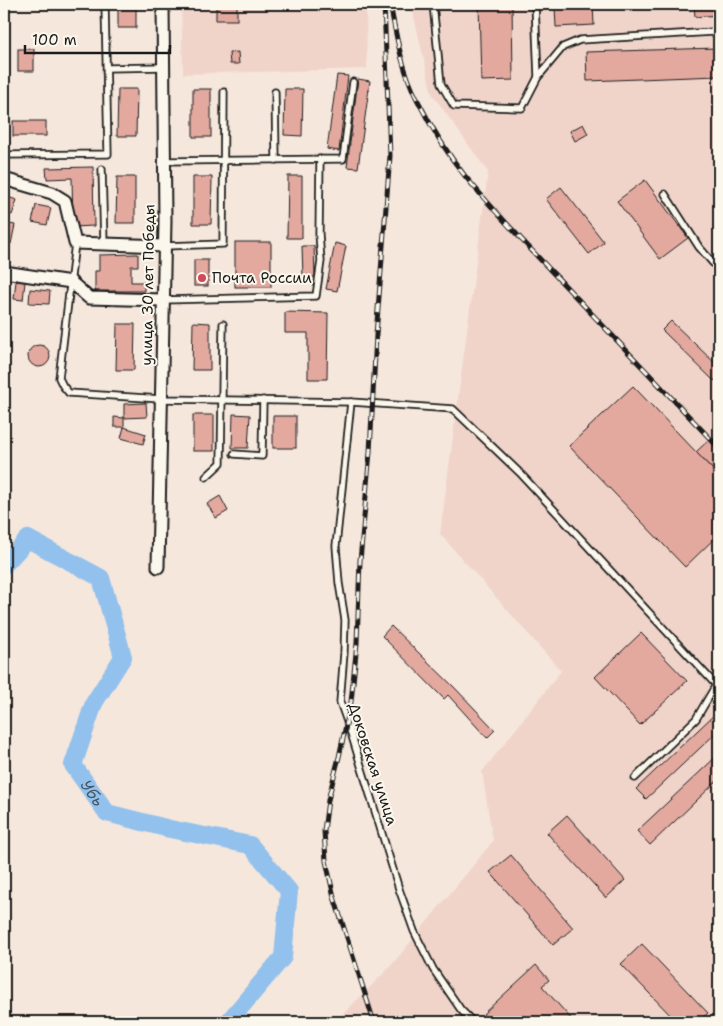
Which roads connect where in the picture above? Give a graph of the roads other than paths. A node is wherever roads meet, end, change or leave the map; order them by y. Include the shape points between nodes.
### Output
1 (105, 4) edge
2 (163, 4) edge
3 (433, 4) edge
4 (535, 4) edge
5 (713, 32) dead end
6 (107, 68) junction
7 (164, 68) junction
8 (538, 76) junction
9 (353, 82) dead end
10 (224, 92) dead end
11 (275, 92) dead end
12 (4, 155) edge
13 (320, 159) junction
14 (224, 160) junction
15 (276, 160) junction
16 (165, 161) junction
17 (102, 169) dead end
18 (4, 178) edge
19 (665, 194) dead end
20 (75, 243) junction
21 (104, 244) junction
22 (164, 246) junction
23 (719, 270) edge
24 (4, 272) edge
25 (70, 282) junction
26 (163, 300) junction
27 (223, 324) dead end
28 (161, 398) junction
29 (221, 400) junction
30 (263, 400) junction
31 (351, 402) junction
32 (234, 454) dead end
33 (206, 477) dead end
34 (158, 567) dead end
35 (718, 683) edge
36 (636, 778) dead end
37 (472, 1022) edge

1 - 6 lane
2 - 7 street, улица 30 лет Победы
3 - 8 lane via 441,84 454,106 522,108
4 - 8 lane
5 - 8 lane via 580,40 563,47
6 - 7 lane
6 - 12 lane via 108,154
7 - 16 street, улица 30 лет Победы
9 - 13 lane via 343,159
10 - 14 lane
11 - 15 lane
13 - 15 lane
13 - 26 lane via 321,261 316,296
14 - 15 lane
14 - 16 lane
14 - 22 lane via 223,244
16 - 22 street, улица 30 лет Победы
17 - 21 lane
18 - 20 street via 52,193 65,201
19 - 23 lane via 699,247
20 - 21 street
20 - 25 lane
21 - 22 street
22 - 26 street, улица 30 лет Победы
24 - 25 street
25 - 26 street via 89,298
25 - 28 lane via 58,378 63,386 69,393
26 - 28 street, улица 30 лет Победы
27 - 29 lane
28 - 29 lane
28 - 34 street, улица 30 лет Победы
29 - 30 lane
29 - 33 lane via 221,464
30 - 31 lane
30 - 32 lane via 262,456
31 - 35 lane via 453,409 520,473
31 - 37 lane, Доковская улица via 336,546 345,620 340,702 414,931 433,969
35 - 36 lane via 696,719

